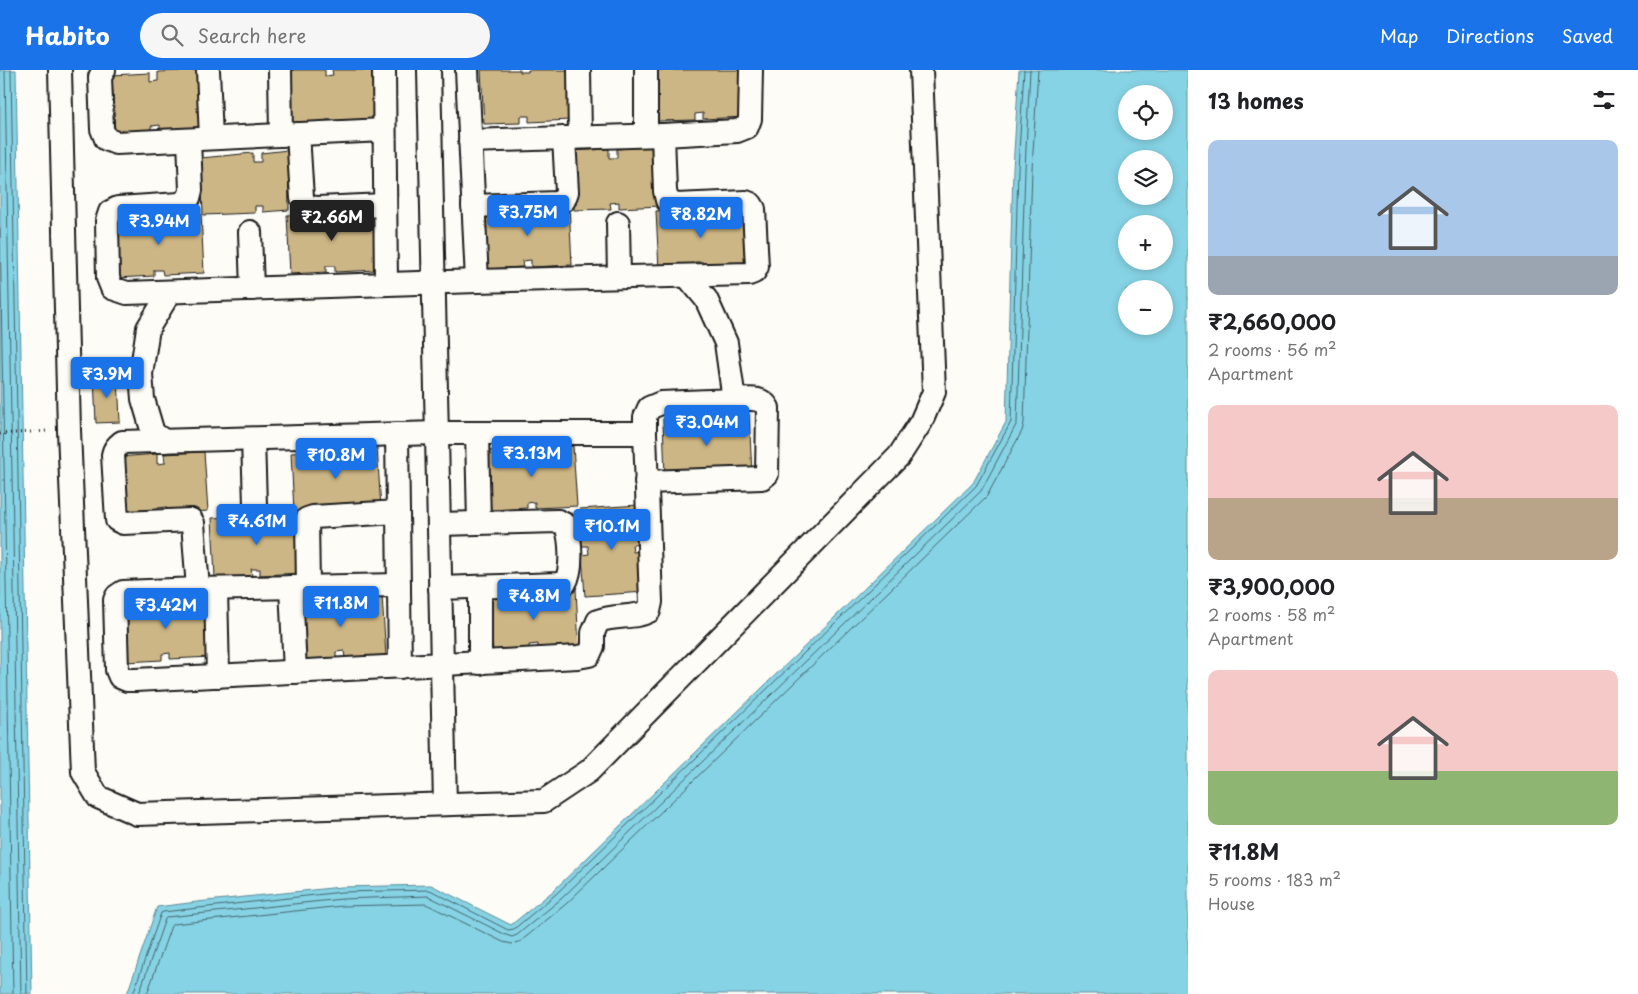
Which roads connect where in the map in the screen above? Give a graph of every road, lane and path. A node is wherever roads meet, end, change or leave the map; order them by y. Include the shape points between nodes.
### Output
1 (60, 70) edge
2 (104, 70) edge
3 (208, 70) edge
4 (280, 70) edge
5 (384, 70) edge
6 (428, 70) edge
7 (468, 70) edge
8 (579, 70) edge
9 (646, 70) edge
10 (750, 70) edge
11 (921, 70) edge
12 (384, 130) junction
13 (290, 134) junction
14 (655, 135) junction
15 (572, 137) junction
16 (200, 139) junction
17 (470, 141) junction
18 (385, 205) junction
19 (473, 206) junction
20 (618, 223) dead end
21 (250, 232) dead end
22 (687, 276) junction
23 (619, 277) junction
24 (477, 281) junction
25 (433, 282) junction
26 (386, 284) junction
27 (252, 289) junction
28 (170, 292) junction
29 (734, 400) junction
30 (58, 431) junction
31 (437, 433) junction
32 (478, 433) junction
33 (645, 433) junction
34 (0, 434) edge
35 (397, 434) junction
36 (252, 439) junction
37 (164, 441) junction
38 (646, 482) junction
39 (255, 505) dead end
40 (398, 512) junction
41 (479, 523) junction
42 (438, 524) junction
43 (399, 585) junction
44 (300, 587) junction
45 (480, 587) junction
46 (440, 588) junction
47 (207, 589) junction
48 (480, 663) junction
49 (442, 665) junction
50 (400, 667) junction
51 (295, 672) junction
52 (218, 676) junction
53 (445, 804) junction

1 - 30 street
2 - 16 street via 100,77 102,129 106,139 116,143
3 - 16 street
4 - 13 street
5 - 12 street
6 - 25 street
7 - 17 street
8 - 15 street
9 - 14 street
10 - 14 street via 750,119 747,127 738,131
11 - 53 street via 934,392 921,422 899,456 589,771 544,802
12 - 13 street
12 - 18 street
13 - 16 street
13 - 18 street via 302,198 308,207
14 - 15 street
14 - 22 street via 667,200 676,205 746,202 754,209 757,267 754,272
15 - 17 street
15 - 19 street via 564,200
16 - 28 street via 189,198 180,204 114,208 106,221 108,278 112,288 127,293
17 - 19 street
18 - 26 street
19 - 24 street
20 - 23 street
21 - 27 street
22 - 23 street
22 - 29 street via 706,300 726,343
23 - 24 street
24 - 25 street
25 - 26 street
25 - 31 street
26 - 27 street
27 - 28 street
28 - 37 street via 148,328 141,374 153,433
29 - 33 street via 661,403 649,408
29 - 38 street via 760,399 768,408 767,474 762,478
30 - 34 path
30 - 53 street via 83,772 98,797 137,814
31 - 32 street
31 - 35 street
31 - 42 street
32 - 33 street
32 - 41 street
33 - 38 street
35 - 36 street
35 - 40 street
36 - 37 street
36 - 39 street
37 - 47 street via 122,442 114,450 117,520 123,523 192,521
38 - 48 street via 649,611 641,616 610,617 598,621 589,654
40 - 43 street
40 - 44 street via 307,519
41 - 42 street
41 - 45 street via 558,521 566,525 570,575 566,583
42 - 46 street
43 - 44 street
43 - 50 street
44 - 47 street
44 - 51 street
45 - 46 street
45 - 48 street
46 - 49 street
47 - 52 street
47 - 52 street via 119,594 115,600 118,670 120,677 127,680
48 - 49 street
49 - 50 street
49 - 53 street
50 - 51 street
51 - 52 street

